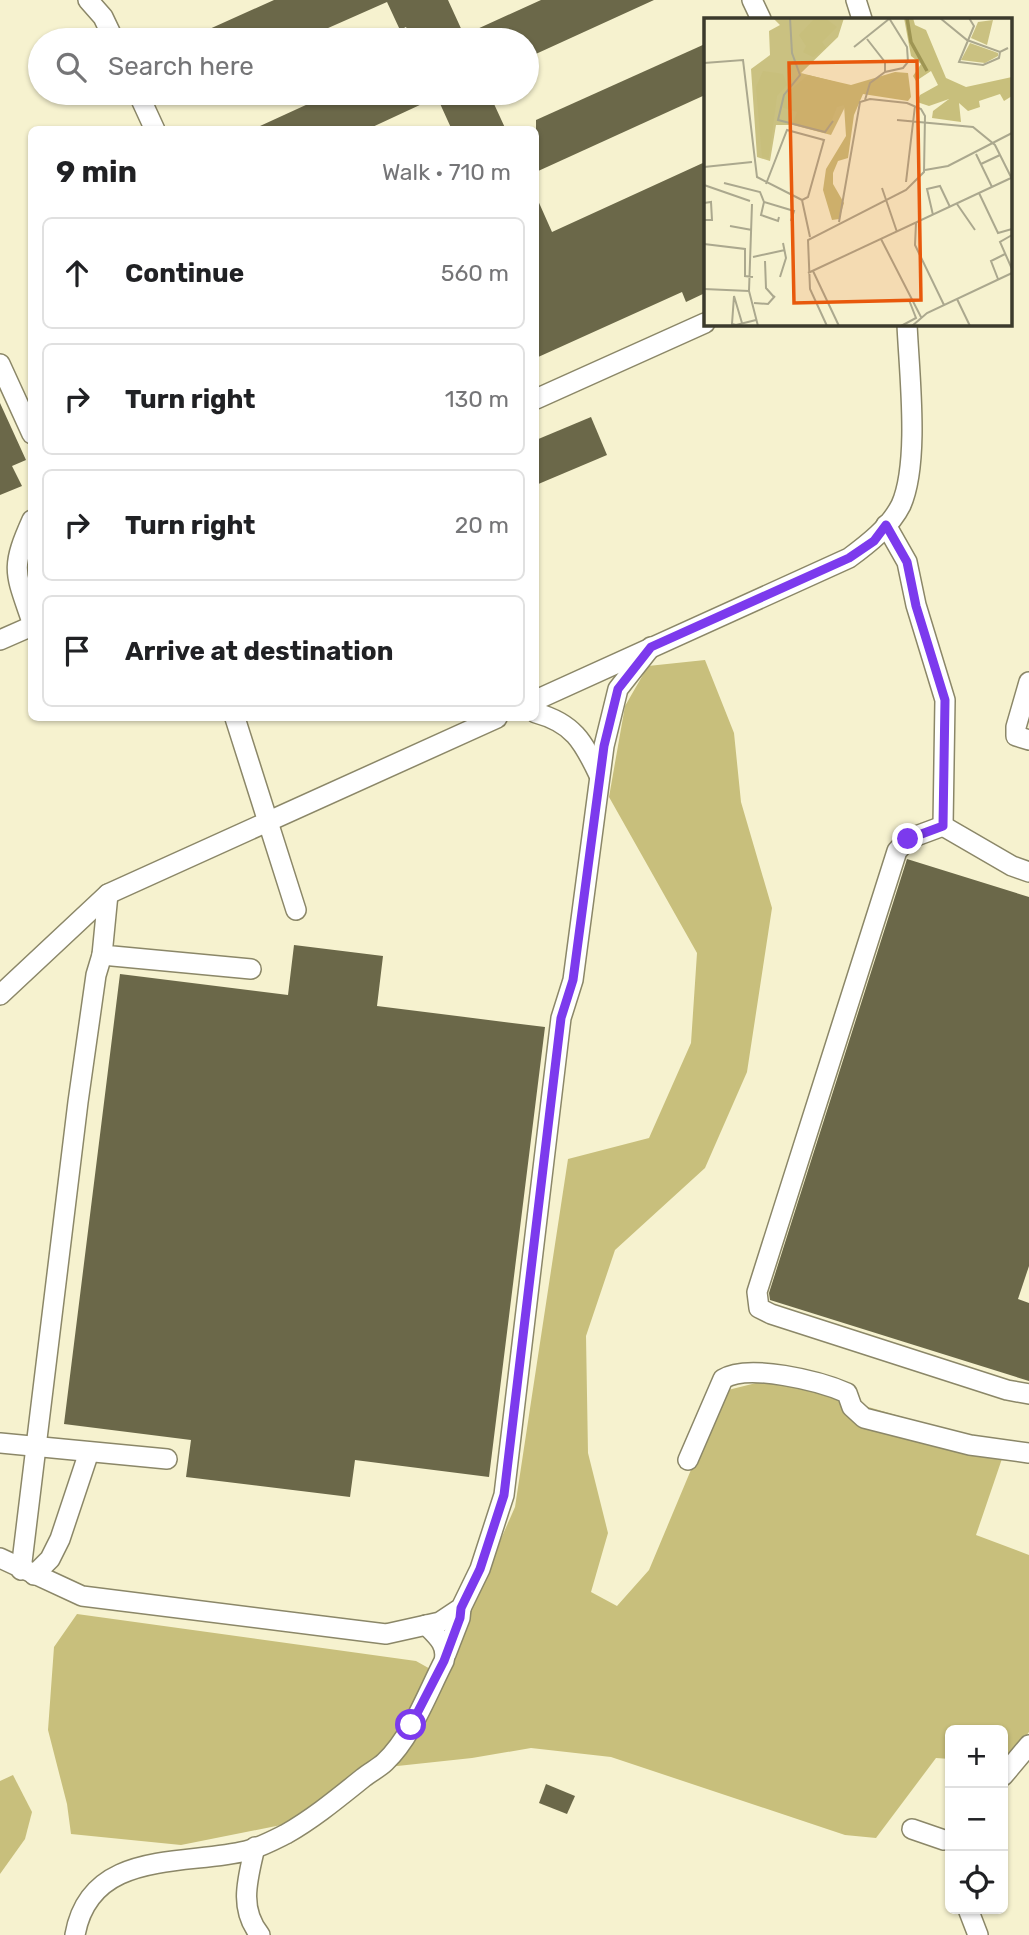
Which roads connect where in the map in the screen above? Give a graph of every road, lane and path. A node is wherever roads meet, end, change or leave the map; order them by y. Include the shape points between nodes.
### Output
1 (88, 0) edge
2 (752, 0) edge
3 (856, 0) edge
4 (99, 9) edge
5 (761, 18) edge
6 (862, 18) edge
7 (108, 28) edge
8 (144, 105) edge
9 (153, 126) edge
10 (704, 323) edge
11 (907, 326) edge
12 (0, 364) edge
13 (539, 398) edge
14 (28, 425) edge
15 (886, 525) junction
16 (28, 529) edge
17 (28, 612) edge
18 (28, 626) edge
19 (0, 640) edge
20 (651, 647) junction
21 (1029, 682) edge
22 (539, 699) edge
23 (539, 714) edge
24 (236, 721) edge
25 (490, 721) edge
26 (1029, 740) edge
27 (600, 776) junction
28 (269, 821) junction
29 (943, 826) junction
30 (1029, 872) edge
31 (108, 894) junction
32 (296, 910) dead end
33 (102, 955) junction
34 (251, 969) dead end
35 (0, 995) edge
36 (1029, 1394) edge
37 (0, 1443) edge
38 (36, 1447) junction
39 (89, 1452) junction
40 (1029, 1453) edge
41 (167, 1459) dead end
42 (688, 1460) dead end
43 (0, 1558) edge
44 (28, 1573) junction
45 (461, 1608) junction
46 (426, 1625) junction
47 (446, 1654) junction
48 (1029, 1745) edge
49 (1008, 1770) edge
50 (912, 1829) dead end
51 (945, 1843) edge
52 (256, 1847) junction
53 (970, 1914) edge
54 (75, 1935) edge
55 (260, 1935) edge
56 (978, 1935) edge

1 - 4 street
2 - 5 street
3 - 6 street
4 - 7 street
8 - 9 street
10 - 13 street
11 - 15 street via 912,458 901,505
12 - 14 street
15 - 20 street via 874,541 849,558
15 - 29 street via 907,562 945,700
16 - 17 street via 17,553 16,575
18 - 19 street
20 - 22 street
20 - 27 street via 618,689
21 - 26 street via 1016,736
23 - 27 street via 557,719 585,745
24 - 28 street
25 - 28 street
27 - 45 street via 573,980 561,1018 504,1495 480,1569
28 - 31 street
28 - 32 street
29 - 30 street
29 - 36 street via 908,839 897,851 757,1292 759,1308
31 - 33 street
31 - 35 street
33 - 34 street
33 - 38 street via 78,1102
37 - 38 street
38 - 39 street
38 - 44 street
39 - 41 street
39 - 44 street via 50,1559
40 - 42 street via 884,1425 864,1418 852,1407 847,1393 834,1387 754,1371 732,1373 723,1379
43 - 44 street
44 - 46 street via 82,1597 386,1634
45 - 46 street
45 - 47 street
46 - 47 street via 442,1642
47 - 52 street via 411,1725 385,1763 321,1813
48 - 49 street
50 - 51 street
52 - 54 street via 140,1866 110,1877 86,1905
52 - 55 street via 246,1887 247,1911
53 - 56 street

